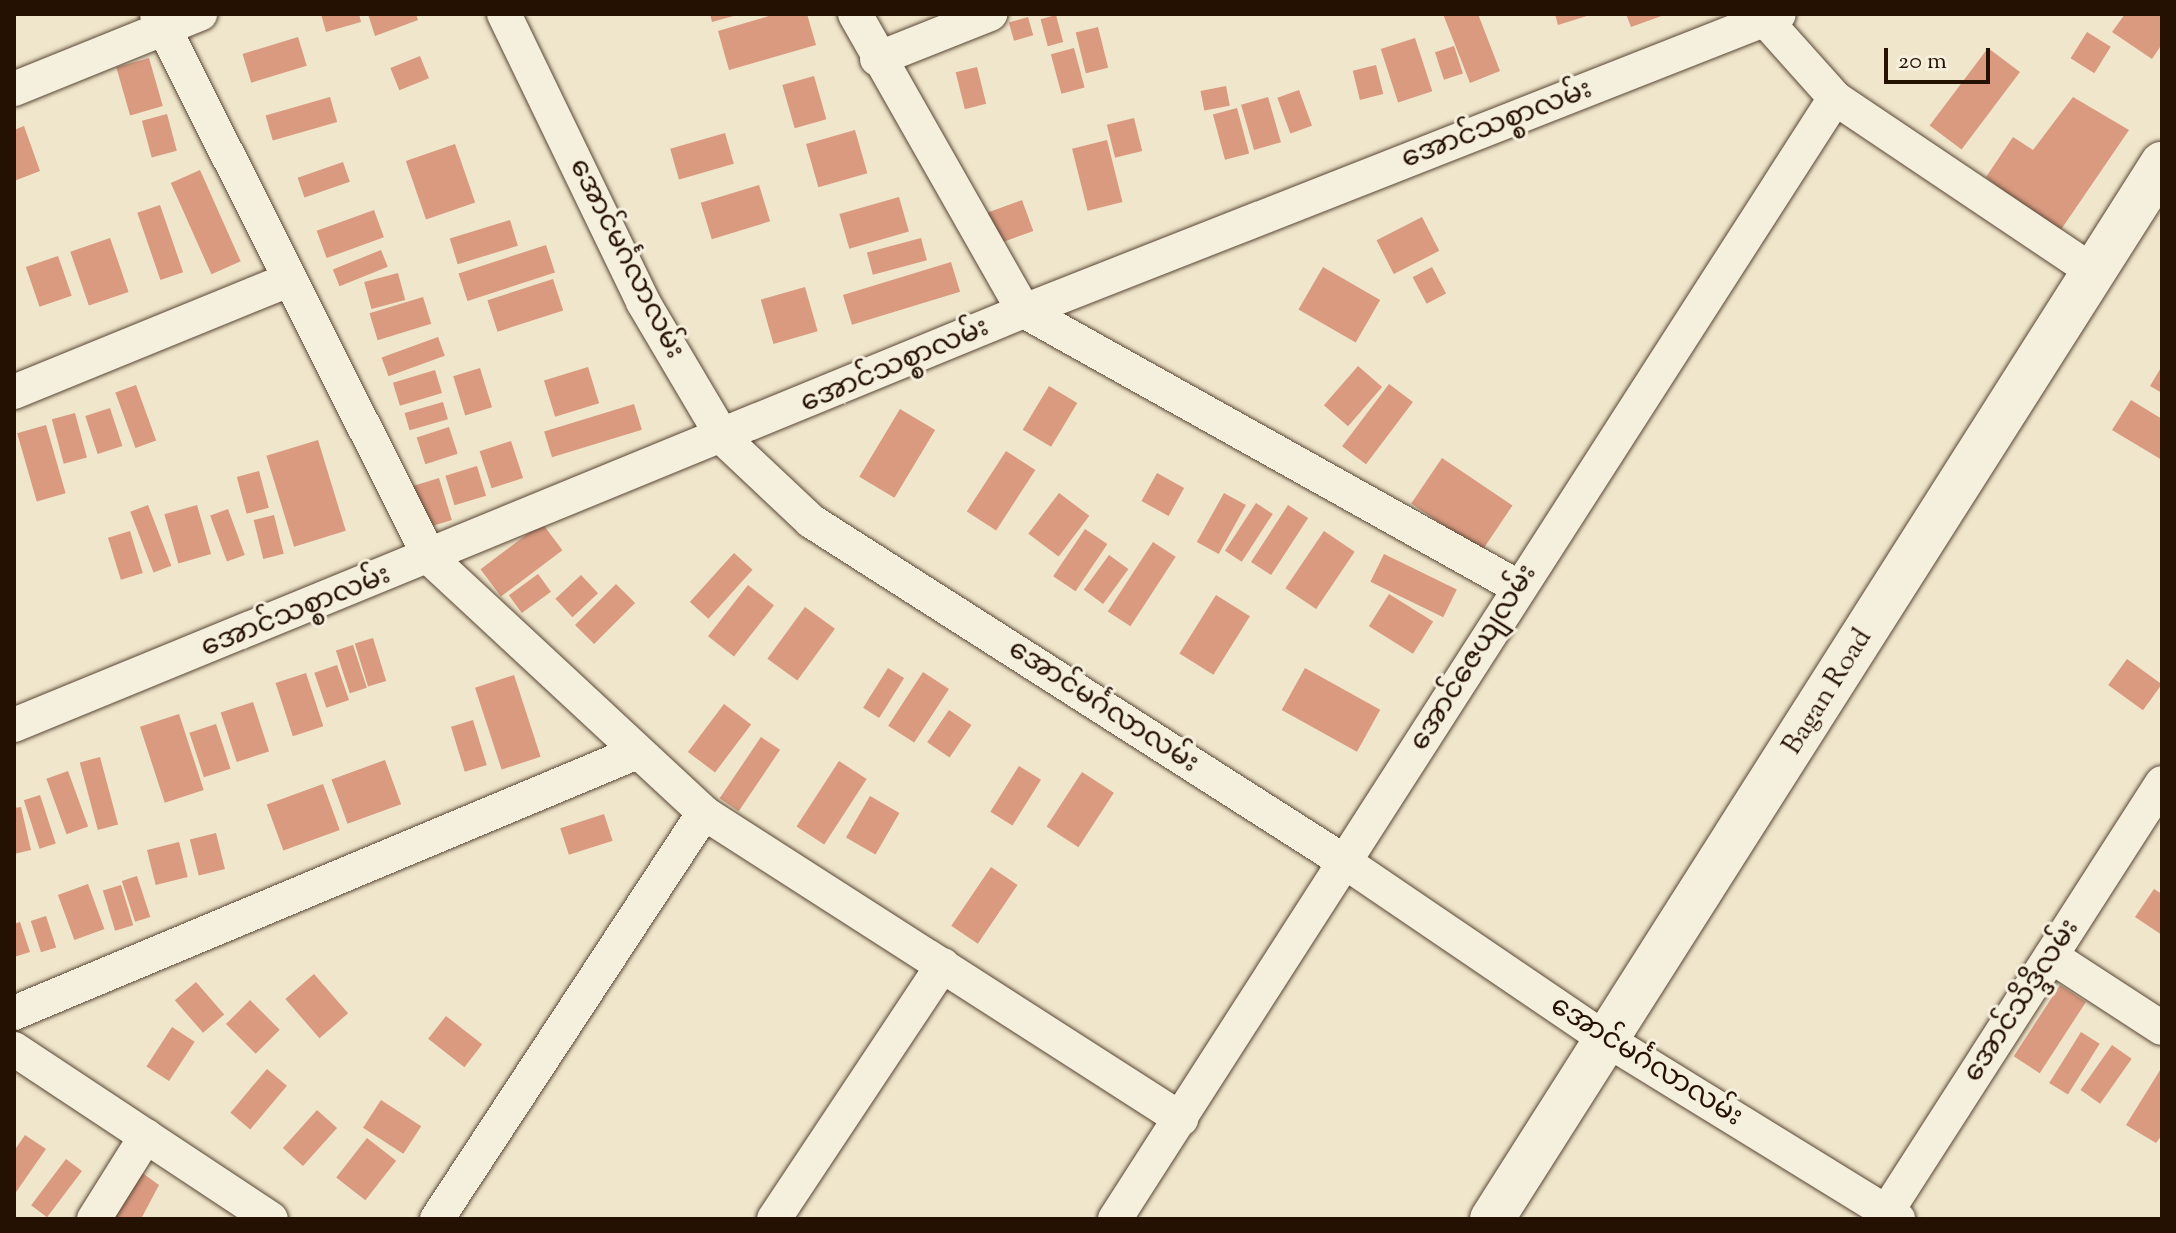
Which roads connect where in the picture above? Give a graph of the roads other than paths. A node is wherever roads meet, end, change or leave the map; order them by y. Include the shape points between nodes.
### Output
1 (200, 14) edge
2 (504, 14) edge
3 (855, 14) edge
4 (990, 14) edge
5 (1768, 16) edge
6 (160, 21) edge
7 (877, 59) junction
8 (14, 89) edge
9 (1835, 98) junction
10 (2162, 164) edge
11 (2094, 272) junction
12 (286, 281) junction
13 (1024, 311) junction
14 (14, 392) edge
15 (724, 439) junction
16 (430, 558) junction
17 (1518, 587) junction
18 (14, 725) edge
19 (635, 753) junction
20 (2162, 783) edge
21 (704, 813) junction
22 (1345, 862) junction
23 (2051, 956) junction
24 (943, 965) junction
25 (14, 1013) edge
26 (2162, 1028) edge
27 (1607, 1040) junction
28 (14, 1049) edge
29 (1181, 1119) junction
30 (146, 1136) junction
31 (1889, 1217) edge
32 (94, 1219) edge
33 (271, 1219) edge
34 (437, 1219) edge
35 (774, 1219) edge
36 (1115, 1219) edge
37 (1492, 1219) edge

1 - 6 street
2 - 15 street, အောင်မင်္ဂလာလမ်း via 643,302
3 - 7 street
4 - 7 street
5 - 9 street
5 - 13 street, အောင်သစ္စာလမ်း
6 - 8 street
6 - 12 street
7 - 13 street
9 - 11 street
9 - 17 street, အောင်ဇေယျလမ်း
10 - 11 street, Bagan Road
11 - 27 street, Bagan Road
12 - 14 street
12 - 16 street
13 - 15 street, အောင်သစ္စာလမ်း
13 - 17 street
15 - 16 street, အောင်သစ္စာလမ်း
15 - 22 street, အောင်မင်္ဂလာလမ်း via 811,521
16 - 18 street, အောင်သစ္စာလမ်း
16 - 19 street
17 - 22 street, အောင်ဇေယျလမ်း
19 - 21 street
19 - 25 street
20 - 23 street, အောင်သိဒ္ဒိလမ်း
21 - 24 street
21 - 34 street
22 - 27 street, အောင်မင်္ဂလာလမ်း
22 - 29 street, အောင်ဇေယျလမ်း
23 - 26 street
23 - 31 street, အောင်သိဒ္ဒိလမ်း
24 - 29 street
24 - 35 street
27 - 31 street, အောင်မင်္ဂလာလမ်း
27 - 37 street, Bagan Road
28 - 30 street
29 - 36 street, အောင်ဇေယျလမ်း
30 - 32 street
30 - 33 street

